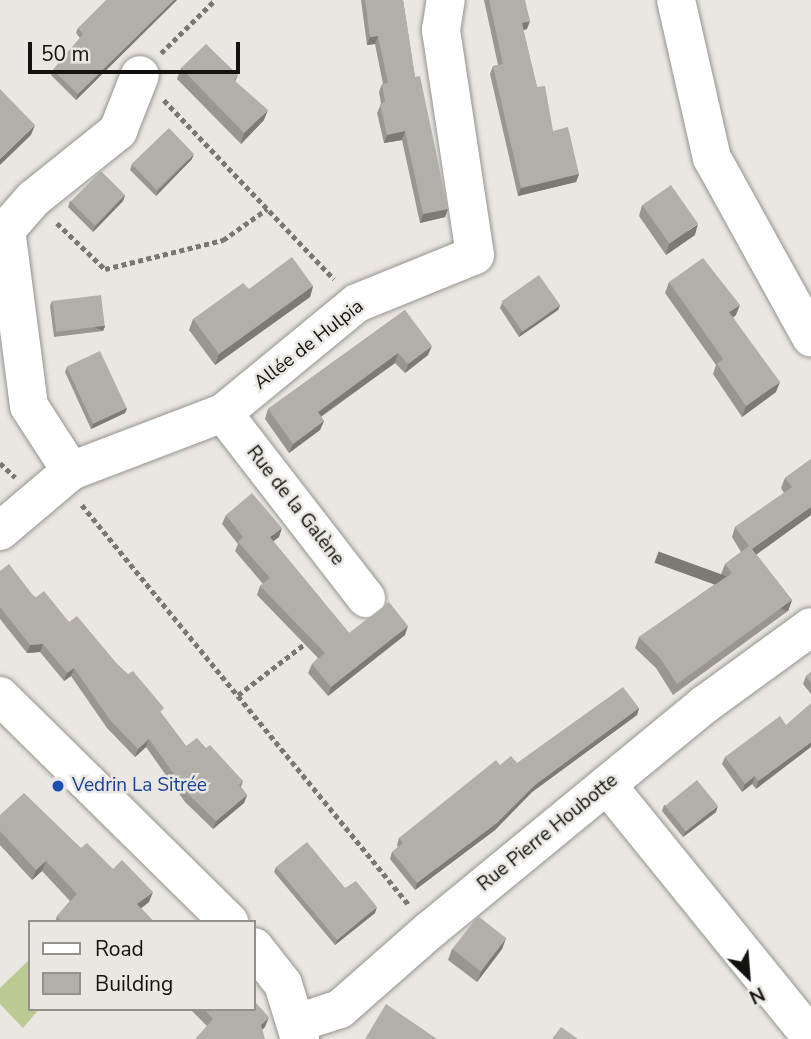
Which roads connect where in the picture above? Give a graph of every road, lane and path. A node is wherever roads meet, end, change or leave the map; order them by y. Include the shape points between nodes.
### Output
1 (215, 0) edge
2 (446, 0) edge
3 (676, 0) edge
4 (141, 75) junction
5 (33, 199) junction
6 (267, 209) junction
7 (357, 303) junction
8 (811, 337) edge
9 (223, 413) junction
10 (66, 476) junction
11 (0, 531) edge
12 (366, 598) dead end
13 (811, 627) edge
14 (313, 637) edge
15 (238, 695) junction
16 (0, 696) edge
17 (607, 785) junction
18 (227, 920) edge
19 (430, 930) junction
20 (256, 950) edge
21 (299, 1031) edge
22 (811, 1037) edge

1 - 4 path
2 - 7 street, Allée de Hulpia via 441,30 475,255
3 - 8 street via 712,158
4 - 5 street via 118,131
4 - 6 path
5 - 6 path via 105,269 223,240
5 - 10 street via 6,230 29,405
6 - 7 path
7 - 9 street, Allée de Hulpia
9 - 10 street, Allée de Hulpia
9 - 12 street, Rue de la Galène
10 - 11 street, Allée de Hulpia
10 - 15 path
13 - 17 street, Rue Pierre Houbotte
14 - 15 path
15 - 19 path
16 - 18 street
17 - 19 street, Rue Pierre Houbotte
17 - 22 street
19 - 21 street, Rue Pierre Houbotte via 340,1009
20 - 21 street via 283,984

